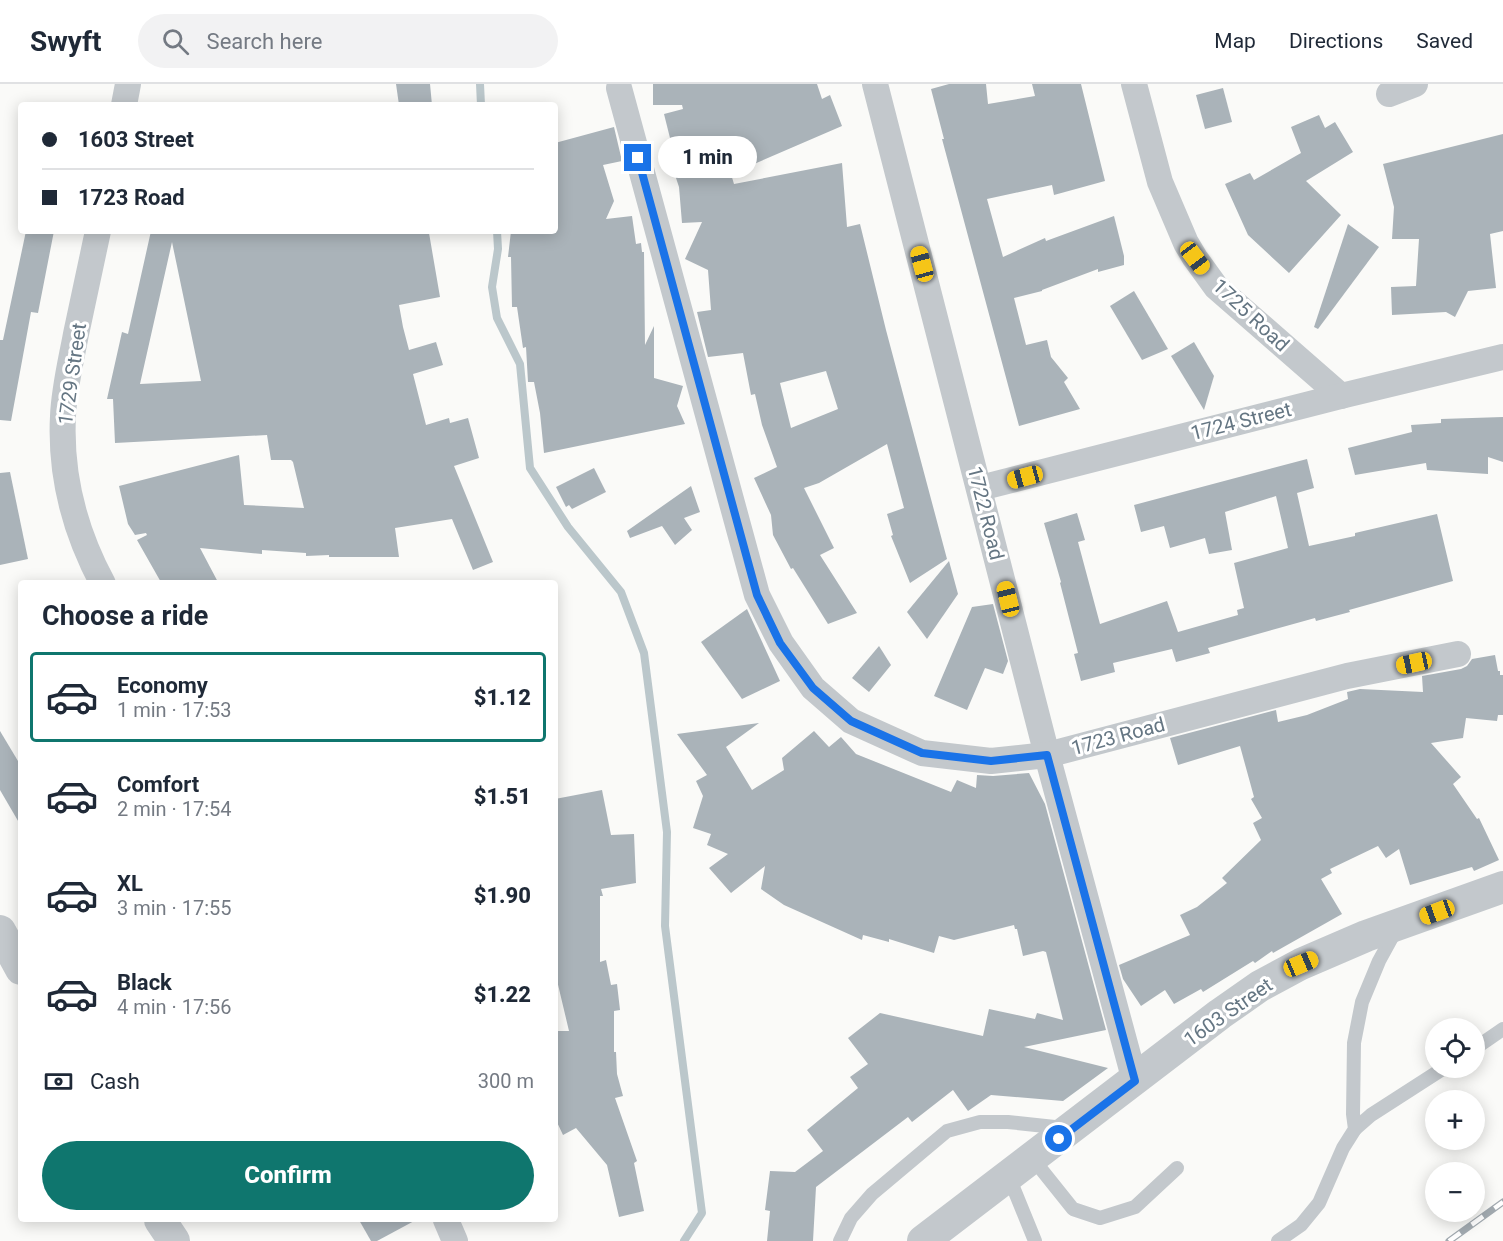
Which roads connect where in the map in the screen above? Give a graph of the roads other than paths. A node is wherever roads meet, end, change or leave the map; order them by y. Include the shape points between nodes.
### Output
1 (128, 84) edge
2 (875, 84) edge
3 (1134, 84) edge
4 (1415, 84) edge
5 (619, 88) dead end
6 (1389, 94) dead end
7 (125, 102) edge
8 (97, 234) edge
9 (1503, 357) edge
10 (1341, 396) junction
11 (980, 488) junction
12 (101, 580) edge
13 (1458, 654) dead end
14 (1047, 755) junction
15 (1503, 887) edge
16 (1399, 926) junction
17 (0, 931) edge
18 (18, 964) edge
19 (1503, 1029) edge
20 (1485, 1041) edge
21 (1429, 1078) edge
22 (1135, 1081) junction
23 (1072, 1129) junction
24 (1355, 1129) junction
25 (1021, 1168) junction
26 (1177, 1168) dead end
27 (161, 1222) edge
28 (447, 1222) edge
29 (174, 1241) edge
30 (455, 1241) edge
31 (840, 1241) edge
32 (924, 1241) edge
33 (1035, 1241) edge
34 (1278, 1241) edge

1 - 7 street
2 - 11 street, 1722 Road
3 - 10 street, 1725 Road via 1160,182 1195,258 1216,287
4 - 6 street
5 - 14 street, 1723 Road via 757,595 780,643 813,688 851,721 922,753 991,761
8 - 12 street, 1729 Street via 68,375 63,459 81,537
9 - 10 street, 1724 Street
10 - 11 street, 1724 Street
11 - 14 street, 1722 Road
13 - 14 street, 1723 Road via 1347,676
14 - 22 street, 1722 Road
15 - 16 street, 1603 Street
16 - 22 street, 1603 Street via 1301,964 1260,986
16 - 24 lane via 1362,1002 1354,1043
17 - 18 street
19 - 20 lane
21 - 24 lane
22 - 23 street, 1603 Street
23 - 25 street, 1603 Street
23 - 31 lane via 980,1122 947,1131 872,1194 851,1218
24 - 34 lane via 1319,1203 1301,1225
25 - 26 lane via 1073,1209 1100,1218 1135,1207
25 - 32 street, 1603 Street
25 - 33 lane
27 - 29 street
28 - 30 street

